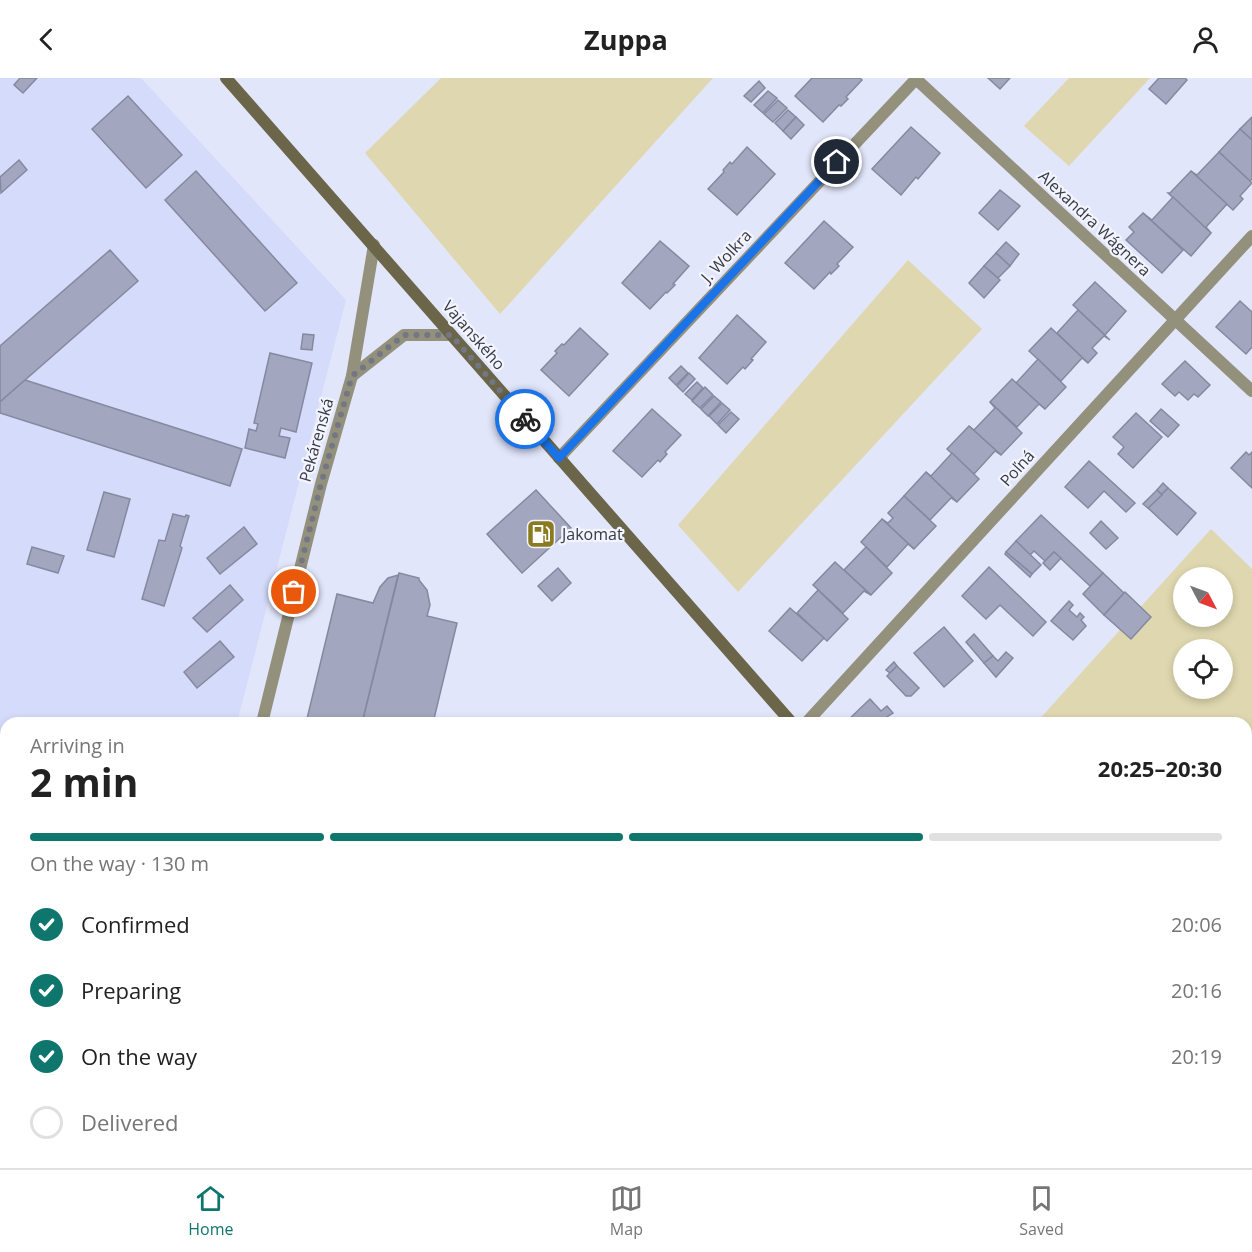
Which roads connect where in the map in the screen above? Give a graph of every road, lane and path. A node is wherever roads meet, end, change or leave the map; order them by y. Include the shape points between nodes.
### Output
1 (226, 78) edge
2 (916, 78) edge
3 (1252, 236) edge
4 (374, 245) junction
5 (1174, 320) junction
6 (451, 335) junction
7 (352, 376) junction
8 (1252, 391) edge
9 (559, 458) junction
10 (263, 717) edge
11 (787, 717) edge
12 (811, 717) edge

1 - 4 main road, Vajanského
2 - 5 street, Alexandra Wágnera
2 - 9 street, J. Wolkra
3 - 5 street, Poľná
4 - 6 main road, Vajanského
4 - 7 street, Pekárenská
5 - 8 street, Alexandra Wágnera
5 - 12 street, Poľná
6 - 7 street via 404,335
6 - 9 main road, Vajanského
7 - 10 street, Pekárenská
9 - 11 main road, Vajanského

